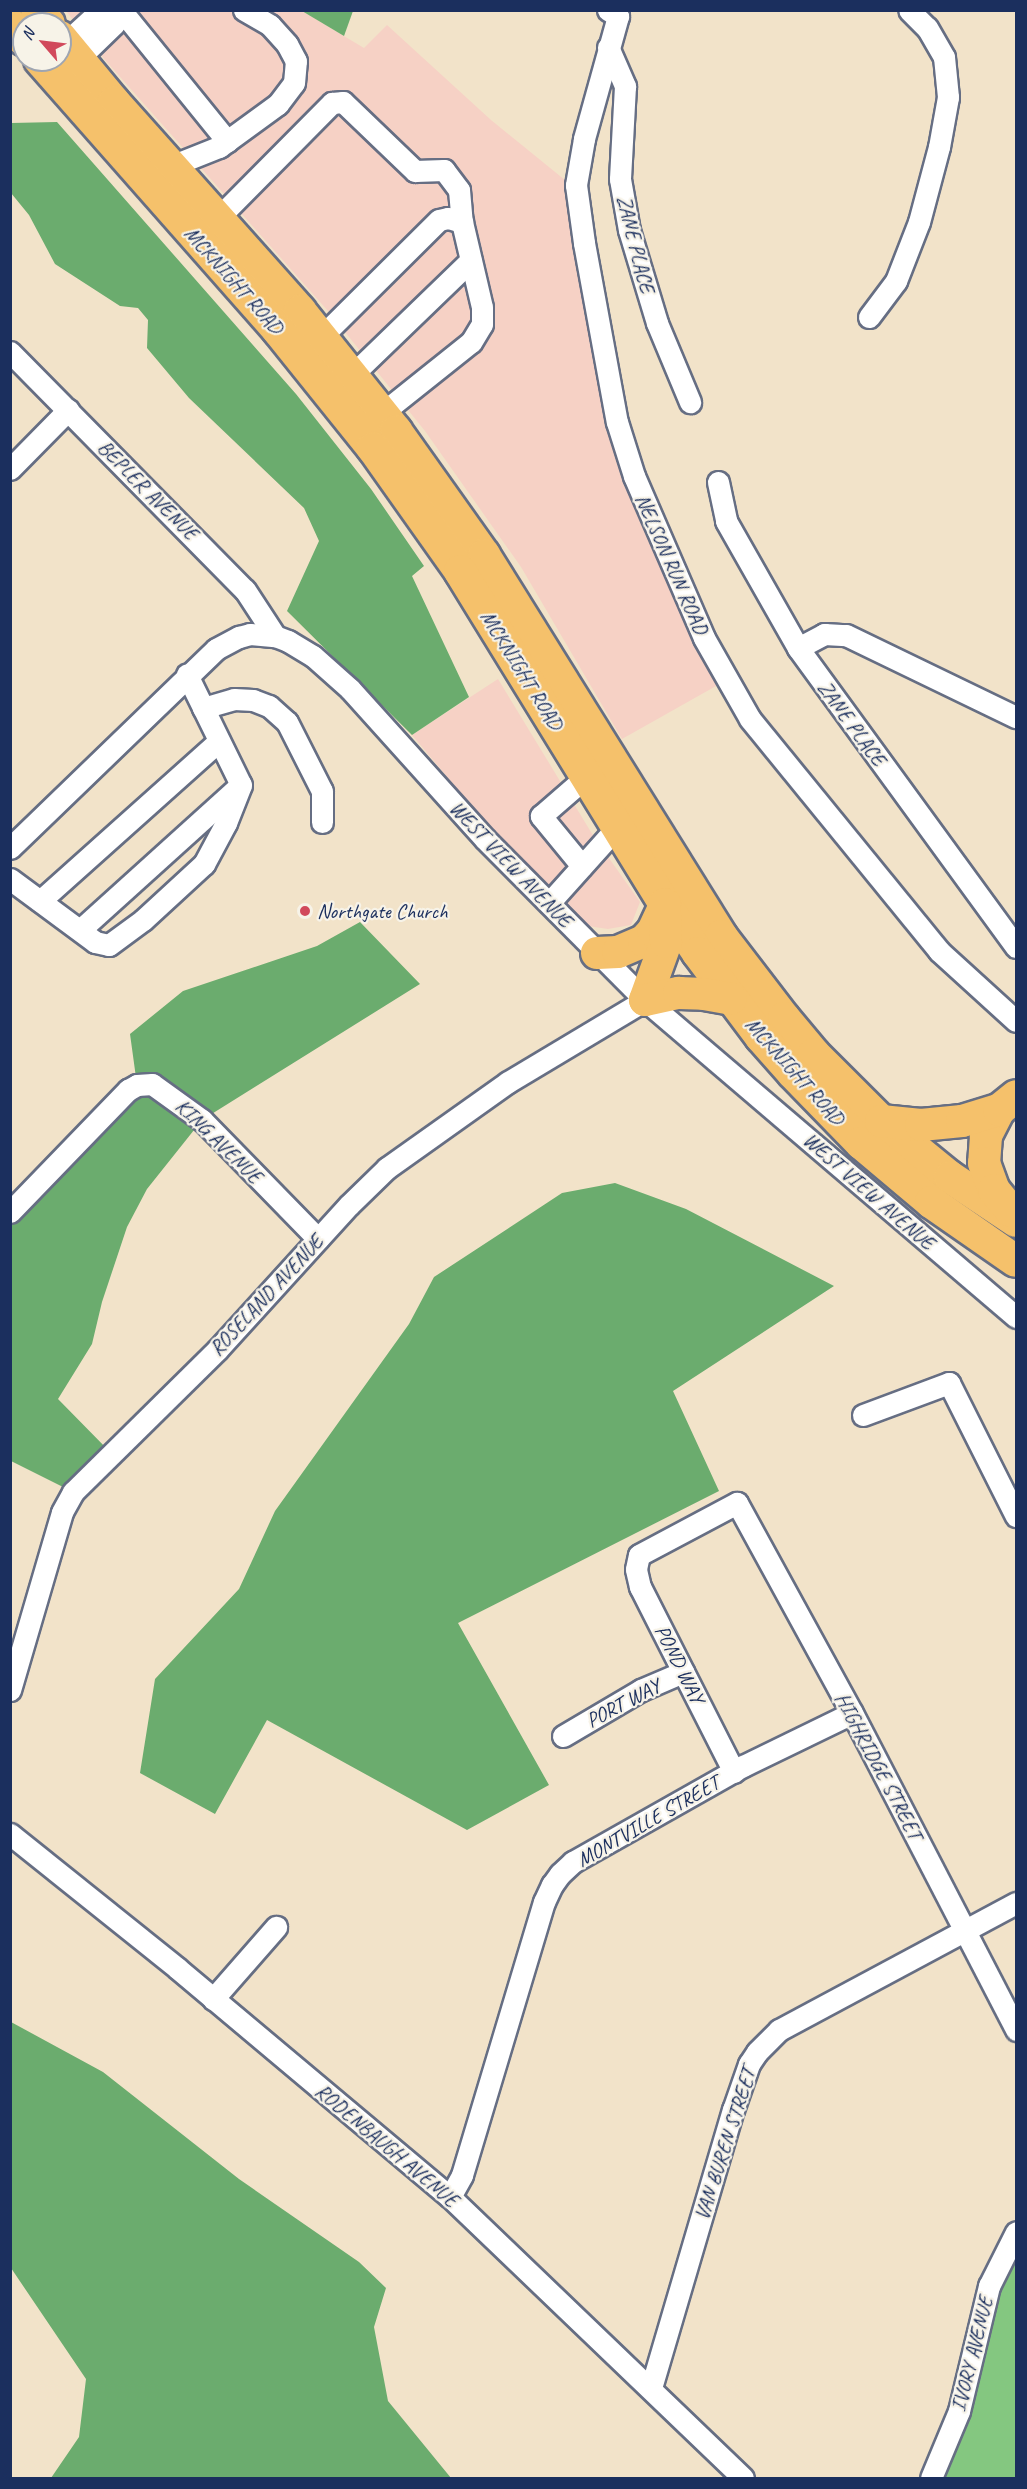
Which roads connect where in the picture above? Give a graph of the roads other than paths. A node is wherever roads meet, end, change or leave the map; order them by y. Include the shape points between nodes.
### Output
1 (101, 10) edge
2 (120, 10) edge
3 (244, 10) edge
4 (909, 10) edge
5 (616, 12) edge
6 (72, 33) edge
7 (72, 39) edge
8 (608, 47) junction
9 (72, 59) edge
10 (72, 62) edge
11 (227, 141) junction
12 (171, 166) junction
13 (218, 218) junction
14 (462, 222) junction
15 (471, 260) junction
16 (869, 317) dead end
17 (321, 337) junction
18 (10, 352) edge
19 (352, 375) junction
20 (690, 402) dead end
21 (68, 410) junction
22 (382, 413) junction
23 (10, 469) edge
24 (718, 482) dead end
25 (275, 636) junction
26 (798, 648) junction
27 (187, 675) junction
28 (203, 708) junction
29 (1017, 717) edge
30 (219, 741) junction
31 (587, 776) junction
32 (240, 785) junction
33 (322, 822) dead end
34 (618, 826) junction
35 (10, 848) edge
36 (582, 866) junction
37 (10, 879) edge
38 (40, 901) junction
39 (549, 903) junction
40 (665, 904) junction
41 (80, 930) junction
42 (1017, 947) edge
43 (597, 953) junction
44 (645, 999) junction
45 (731, 999) junction
46 (1017, 1022) edge
47 (1008, 1103) edge
48 (881, 1121) junction
49 (10, 1212) edge
50 (1017, 1219) edge
51 (318, 1239) junction
52 (1017, 1261) edge
53 (1017, 1317) edge
54 (863, 1415) dead end
55 (1017, 1516) edge
56 (639, 1555) joint
57 (684, 1672) junction
58 (10, 1690) edge
59 (852, 1713) junction
60 (563, 1736) dead end
61 (734, 1772) junction
62 (10, 1834) edge
63 (1017, 1903) edge
64 (276, 1927) dead end
65 (965, 1929) junction
66 (213, 1999) junction
67 (1017, 2030) edge
68 (450, 2197) junction
69 (1017, 2232) edge
70 (651, 2388) junction
71 (743, 2478) edge
72 (931, 2478) edge

1 - 6 street
2 - 7 street via 114,24
2 - 11 street
3 - 11 street via 270,25 287,44 296,61 294,83 278,104
4 - 16 street via 927,27 944,57 948,97 919,222 896,281
5 - 8 street, NELSON RUN ROAD
8 - 20 street, ZANE PLACE via 625,86 620,179 629,230 657,323
8 - 46 street, NELSON RUN ROAD via 576,185 617,422 634,476 704,638 750,718 939,951
9 - 12 highway, MCKNIGHT ROAD
10 - 31 highway, MCKNIGHT ROAD via 373,448 460,571
11 - 12 street
12 - 13 highway, MCKNIGHT ROAD
13 - 14 street via 332,103 343,102 415,171 444,170 459,190
13 - 17 highway, MCKNIGHT ROAD
14 - 15 street
14 - 17 street via 438,220
15 - 19 street
15 - 22 street via 482,324 471,342
17 - 19 highway, MCKNIGHT ROAD
18 - 21 street, BEPLER AVENUE
19 - 22 highway, MCKNIGHT ROAD
21 - 23 street
21 - 25 street, BEPLER AVENUE via 245,590
22 - 48 highway, MCKNIGHT ROAD via 484,555 722,936 783,1018
24 - 26 street, ZANE PLACE via 726,521
25 - 27 street, WEST VIEW AVENUE via 250,634 227,641
25 - 39 street, WEST VIEW AVENUE via 313,656 357,695 477,831
26 - 29 street via 824,634 846,635
26 - 42 street, ZANE PLACE
27 - 28 street
27 - 35 street, WEST VIEW AVENUE
28 - 30 street
28 - 33 street via 234,699 253,700 269,706 287,723 322,791
30 - 32 street
30 - 38 street
31 - 34 highway, MCKNIGHT ROAD
31 - 36 street via 541,816
32 - 41 street
32 - 41 street via 226,823 204,864 143,920 109,945 101,945
34 - 36 street
34 - 40 highway, MCKNIGHT ROAD
36 - 39 street
37 - 38 street
38 - 41 street
39 - 43 street, WEST VIEW AVENUE
40 - 43 highway via 644,941 618,951
40 - 44 highway via 666,942
40 - 45 highway, MCKNIGHT ROAD
43 - 44 street, WEST VIEW AVENUE
44 - 45 highway via 679,993
44 - 51 street, ROSELAND AVENUE via 508,1082 406,1152 368,1185
44 - 53 street, WEST VIEW AVENUE
45 - 52 highway, MCKNIGHT ROAD via 793,1073 861,1143 931,1202
47 - 48 highway via 941,1124
47 - 50 highway via 986,1136 984,1163 994,1190
48 - 50 highway, MCKNIGHT ROAD via 950,1177
49 - 51 street, KING AVENUE via 128,1090 152,1084 202,1120
51 - 58 street, ROSELAND AVENUE via 217,1350 66,1502
54 - 55 street via 949,1383
56 - 57 street, POND WAY via 636,1569 640,1587
56 - 59 street, HIGHRIDGE STREET via 737,1503
57 - 60 street, PORT WAY via 640,1690
57 - 61 street, POND WAY
59 - 61 street, MONTVILLE STREET
59 - 65 street, HIGHRIDGE STREET
61 - 68 street, MONTVILLE STREET via 573,1862 552,1885 462,2175
62 - 66 street, RODENBAUGH AVENUE
63 - 65 street, VAN BUREN STREET
64 - 66 street
65 - 67 street, HIGHRIDGE STREET
65 - 70 street, VAN BUREN STREET via 779,2030 757,2052 733,2110
66 - 68 street, RODENBAUGH AVENUE
68 - 70 street, RODENBAUGH AVENUE
69 - 72 street, IVORY AVENUE via 988,2286 959,2411
70 - 71 street, RODENBAUGH AVENUE

